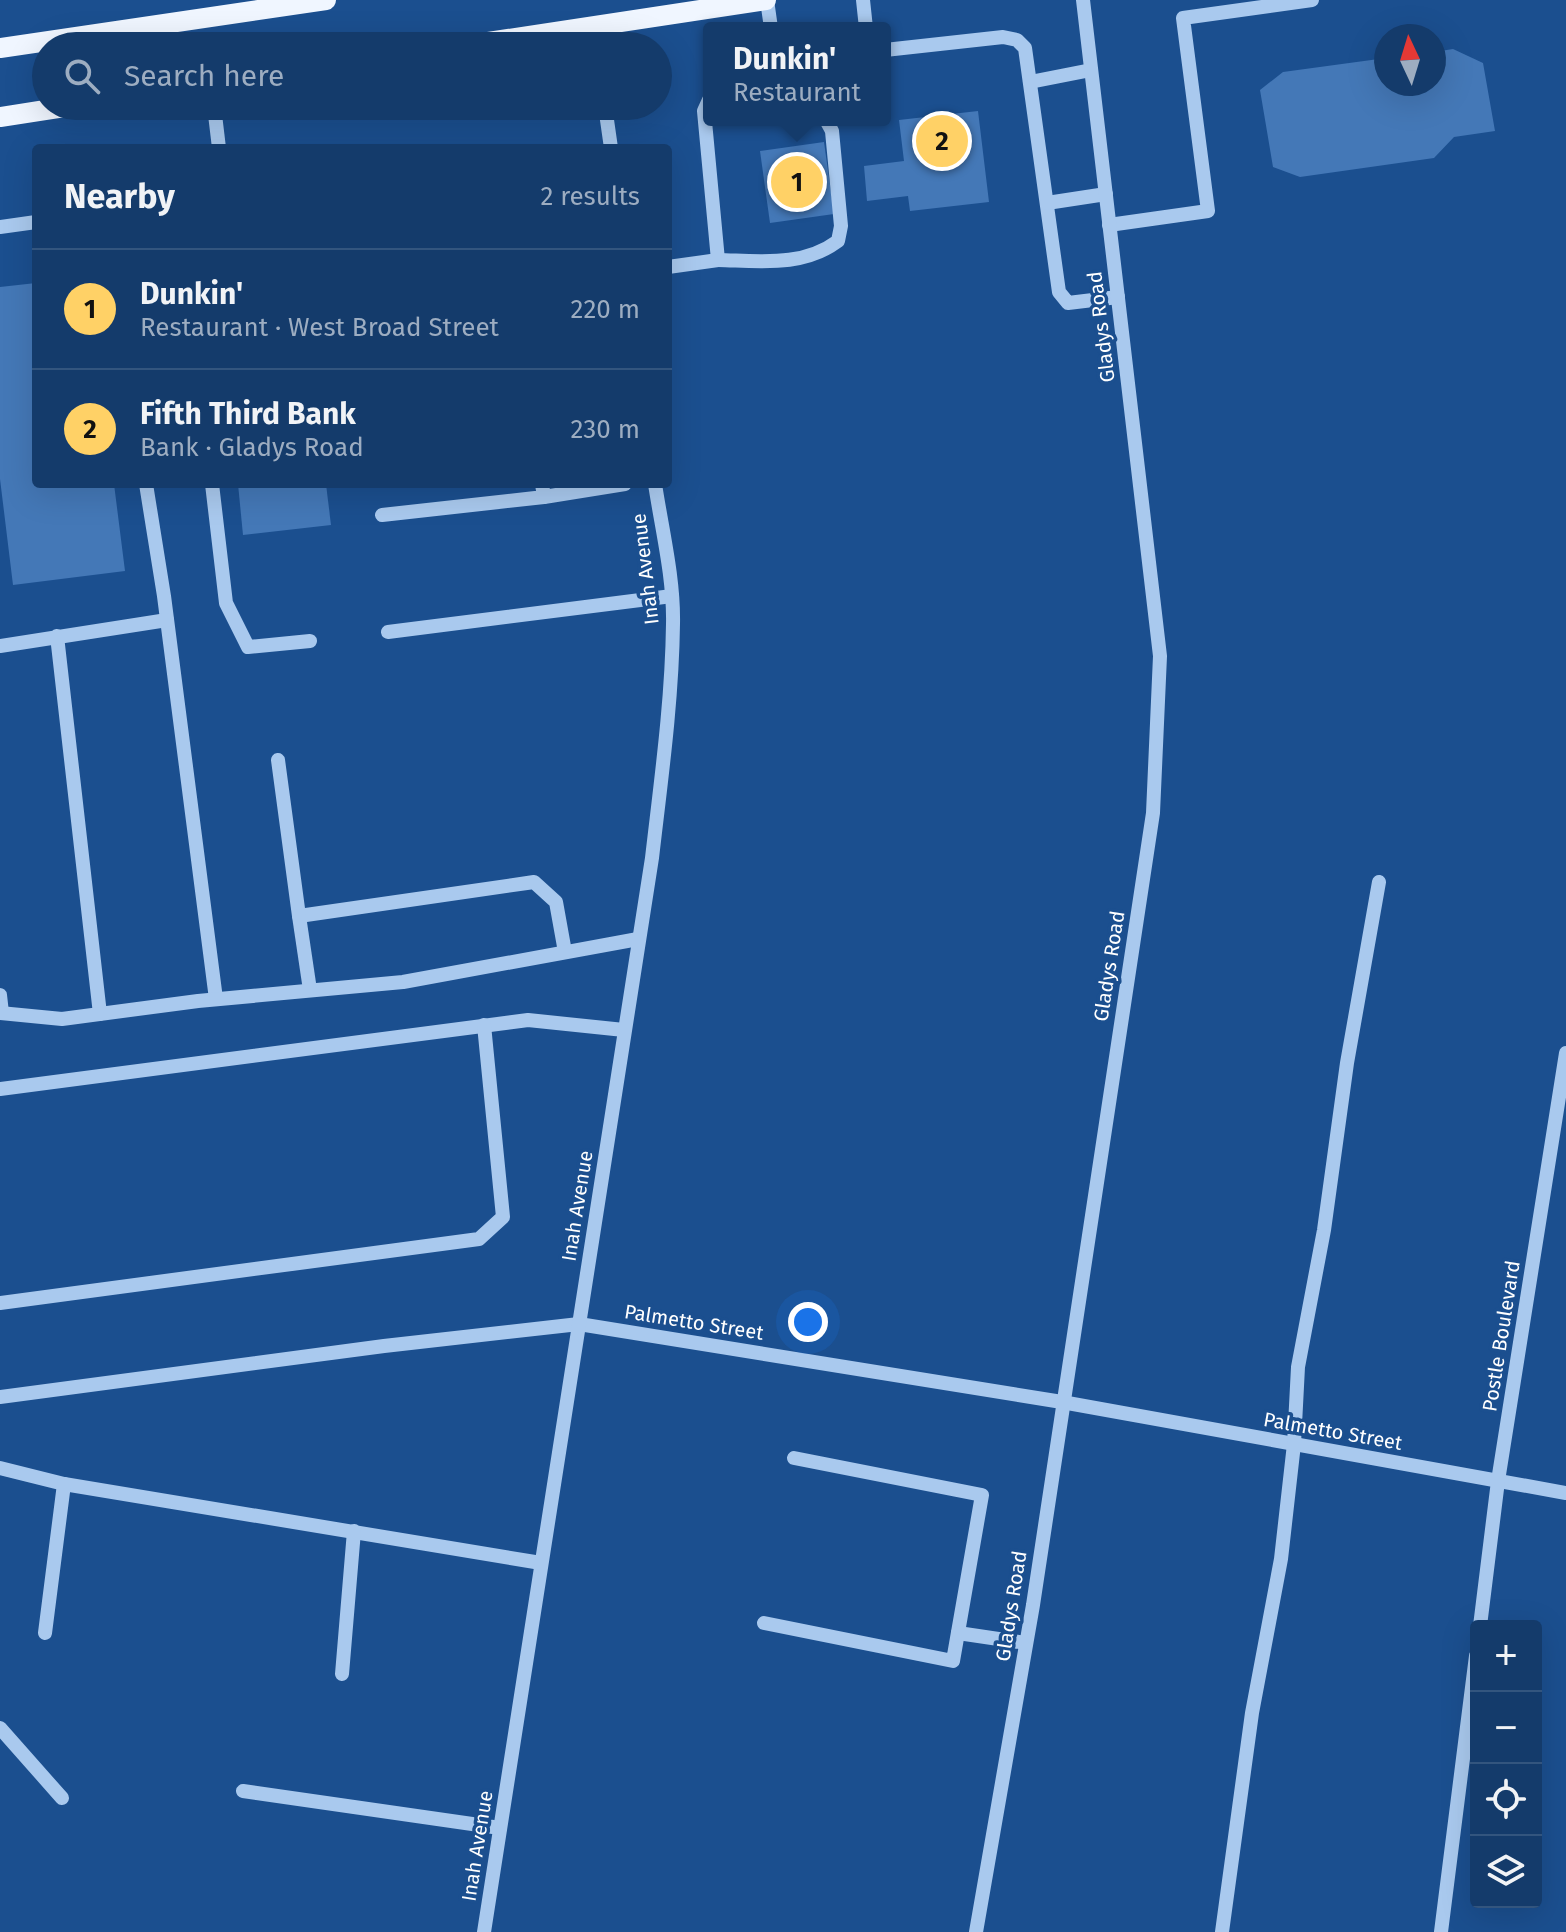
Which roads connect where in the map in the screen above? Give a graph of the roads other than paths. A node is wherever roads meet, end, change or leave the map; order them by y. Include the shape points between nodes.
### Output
1 (326, 0) edge
2 (767, 0) edge
3 (863, 0) edge
4 (1083, 0) edge
5 (1312, 0) edge
6 (770, 22) edge
7 (865, 22) edge
8 (109, 32) edge
9 (613, 32) edge
10 (32, 43) edge
11 (0, 48) edge
12 (891, 49) edge
13 (1091, 70) junction
14 (1030, 82) junction
15 (32, 112) edge
16 (0, 117) edge
17 (216, 120) edge
18 (607, 120) edge
19 (705, 126) edge
20 (829, 126) edge
21 (219, 144) edge
22 (610, 144) edge
23 (1106, 194) junction
24 (1047, 203) junction
25 (32, 223) edge
26 (1109, 225) junction
27 (0, 227) edge
28 (718, 260) junction
29 (672, 266) edge
30 (1118, 297) junction
31 (147, 488) edge
32 (212, 488) edge
33 (570, 488) edge
34 (656, 488) edge
35 (543, 490) edge
36 (382, 515) dead end
37 (672, 596) junction
38 (167, 620) junction
39 (388, 632) dead end
40 (57, 636) junction
41 (310, 641) dead end
42 (0, 646) edge
43 (278, 760) dead end
44 (1379, 882) dead end
45 (299, 916) junction
46 (638, 939) junction
47 (565, 952) junction
48 (310, 990) junction
49 (0, 995) edge
50 (216, 999) junction
51 (1, 1013) edge
52 (100, 1014) junction
53 (484, 1025) junction
54 (624, 1030) junction
55 (1566, 1053) edge
56 (0, 1089) edge
57 (0, 1303) edge
58 (579, 1324) junction
59 (0, 1397) edge
60 (1062, 1402) junction
61 (1294, 1444) junction
62 (794, 1458) dead end
63 (0, 1468) edge
64 (1498, 1481) junction
65 (64, 1484) junction
66 (1566, 1493) edge
67 (354, 1531) junction
68 (541, 1563) junction
69 (1481, 1620) edge
70 (764, 1623) dead end
71 (45, 1633) dead end
72 (958, 1633) junction
73 (1026, 1643) junction
74 (342, 1674) dead end
75 (1471, 1692) edge
76 (0, 1728) edge
77 (243, 1791) dead end
78 (62, 1798) dead end
79 (500, 1828) junction
80 (484, 1932) edge
81 (976, 1932) edge
82 (1222, 1932) edge
83 (1441, 1932) edge

1 - 8 main road
2 - 6 street
2 - 9 main road
3 - 7 street
4 - 13 street, Gladys Road
5 - 26 street via 1183,18 1208,211
10 - 11 main road
12 - 14 street via 1003,37 1017,40 1025,48
13 - 14 street
13 - 23 street, Gladys Road
14 - 24 street
15 - 16 main road
17 - 21 street
18 - 22 street
19 - 28 street
20 - 28 street via 841,226 838,241 793,261
23 - 24 street
23 - 26 street, Gladys Road
24 - 30 street via 1061,297 1068,303
25 - 27 street
26 - 30 street, Gladys Road
28 - 29 street
30 - 60 street, Gladys Road via 1160,694 1153,813
31 - 38 street
32 - 41 street via 226,603 248,647
33 - 35 street
34 - 37 street, Inah Avenue
35 - 36 street
37 - 39 street
37 - 46 street, Inah Avenue via 665,752
38 - 40 street
38 - 50 street
40 - 42 street
40 - 52 street
43 - 45 street
44 - 61 street via 1298,1367
45 - 47 street via 534,882 556,902
45 - 48 street
46 - 47 street
46 - 54 street, Inah Avenue
47 - 48 street via 403,982
48 - 50 street
49 - 51 street
50 - 52 street
51 - 52 street via 62,1019
53 - 54 street via 528,1020
53 - 56 street
53 - 57 street via 503,1217 479,1239
54 - 58 street, Inah Avenue
55 - 64 street, Postle Boulevard
58 - 59 street, Palmetto Street
58 - 60 street, Palmetto Street
58 - 68 street, Inah Avenue
60 - 61 street, Palmetto Street
60 - 73 street, Gladys Road
61 - 64 street, Palmetto Street
61 - 82 street
62 - 72 street via 982,1495
63 - 65 street
64 - 66 street, Palmetto Street
64 - 69 street, Postle Boulevard
65 - 67 street
65 - 71 street
67 - 68 street
67 - 74 street
68 - 79 street, Inah Avenue
70 - 72 street via 953,1661
72 - 73 street
73 - 81 street, Gladys Road
75 - 83 street
76 - 78 street
77 - 79 street
79 - 80 street, Inah Avenue

